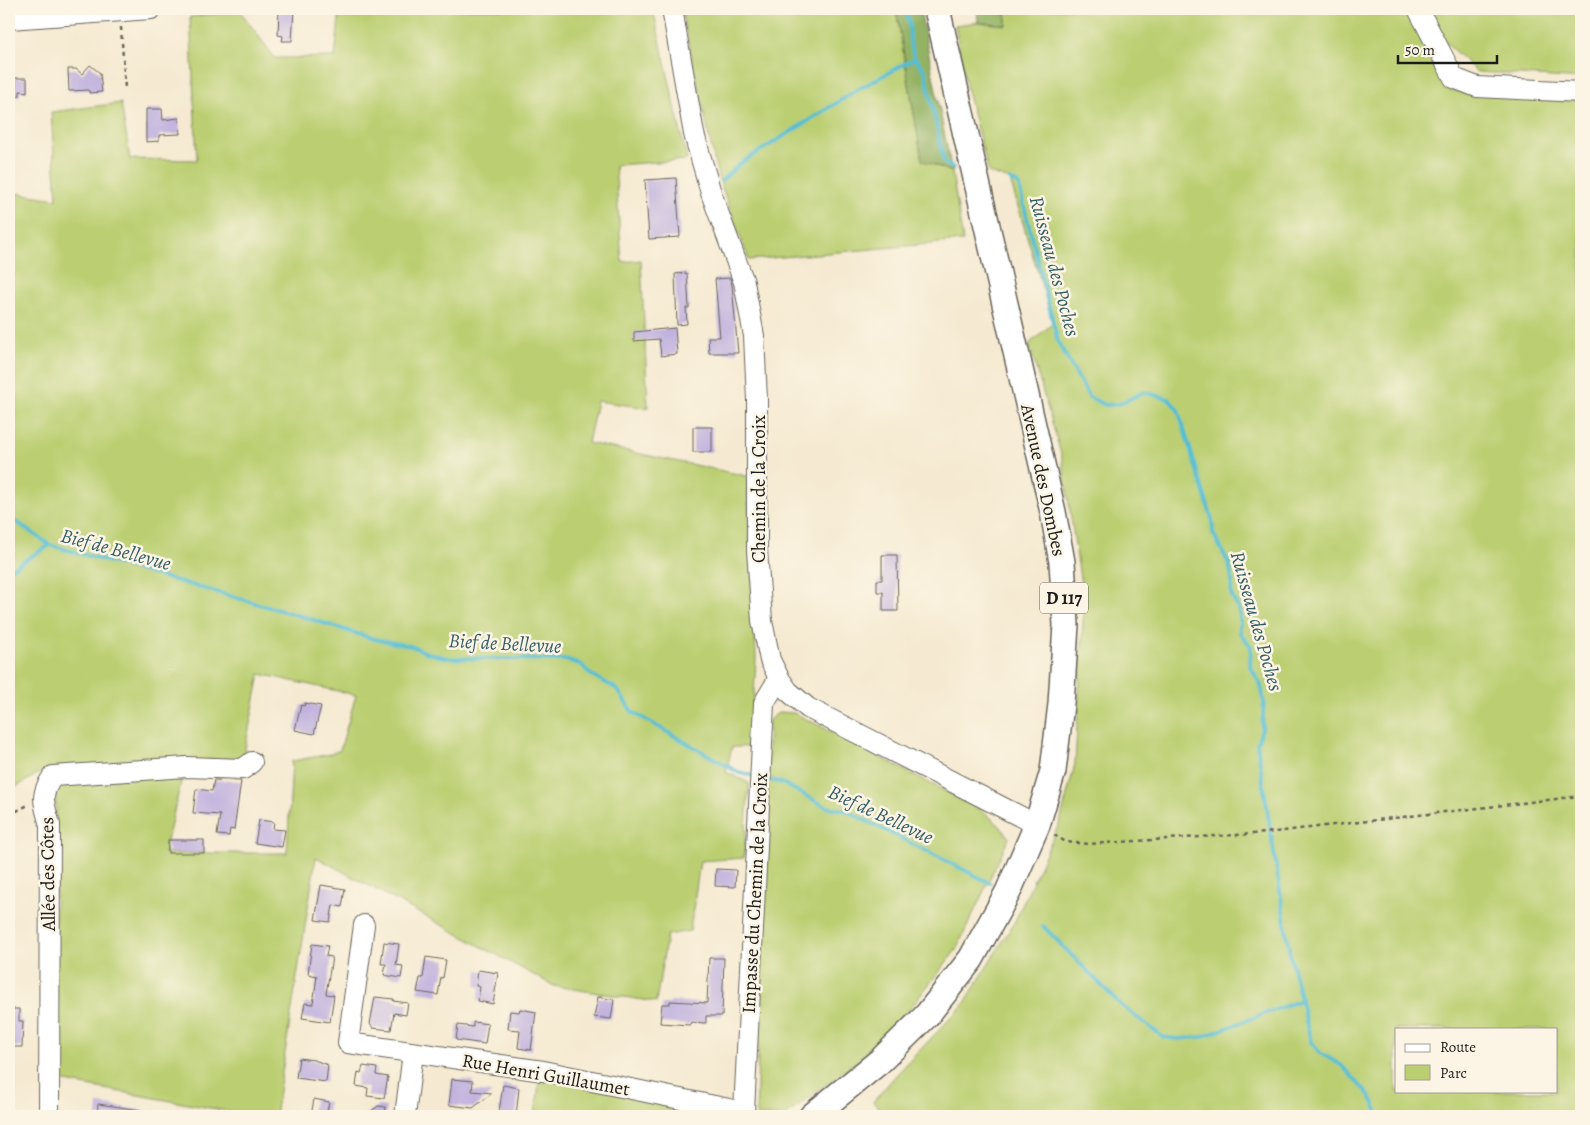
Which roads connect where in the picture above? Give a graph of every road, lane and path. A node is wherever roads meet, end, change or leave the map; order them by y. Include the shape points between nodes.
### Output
1 (151, 9) edge
2 (672, 9) edge
3 (937, 9) edge
4 (1418, 9) edge
5 (120, 11) junction
6 (9, 18) edge
7 (125, 88) dead end
8 (1581, 92) edge
9 (779, 678) junction
10 (252, 762) dead end
11 (1581, 796) edge
12 (43, 798) junction
13 (9, 815) edge
14 (1037, 825) junction
15 (364, 924) dead end
16 (413, 1053) junction
17 (744, 1112) joint
18 (49, 1116) edge
19 (405, 1116) edge
20 (812, 1116) edge

1 - 5 street
2 - 9 street, Chemin de la Croix via 694,134 711,193 744,282 754,336 757,550 762,621 770,660
3 - 14 main road, Avenue des Dombes / D 117 via 1062,562 1066,625 1061,704 1053,770
4 - 8 street via 1454,78 1477,87
5 - 6 street
5 - 7 path
9 - 14 street, Chemin de la Croix via 788,691 808,708
9 - 17 street, Impasse du Chemin de la Croix via 764,703
10 - 12 street, Allée des Côtes via 243,769 187,767 53,776 45,787
11 - 14 path via 1277,832 1089,844 1066,842
12 - 13 path
12 - 18 street, Allée des Côtes via 50,825
14 - 20 main road, Avenue des Dombes / D 117 via 1008,892 971,959 927,1016 887,1055
15 - 16 street, Rue Henri Guillaumet via 348,1043
16 - 17 street, Rue Henri Guillaumet via 543,1071
16 - 19 street

